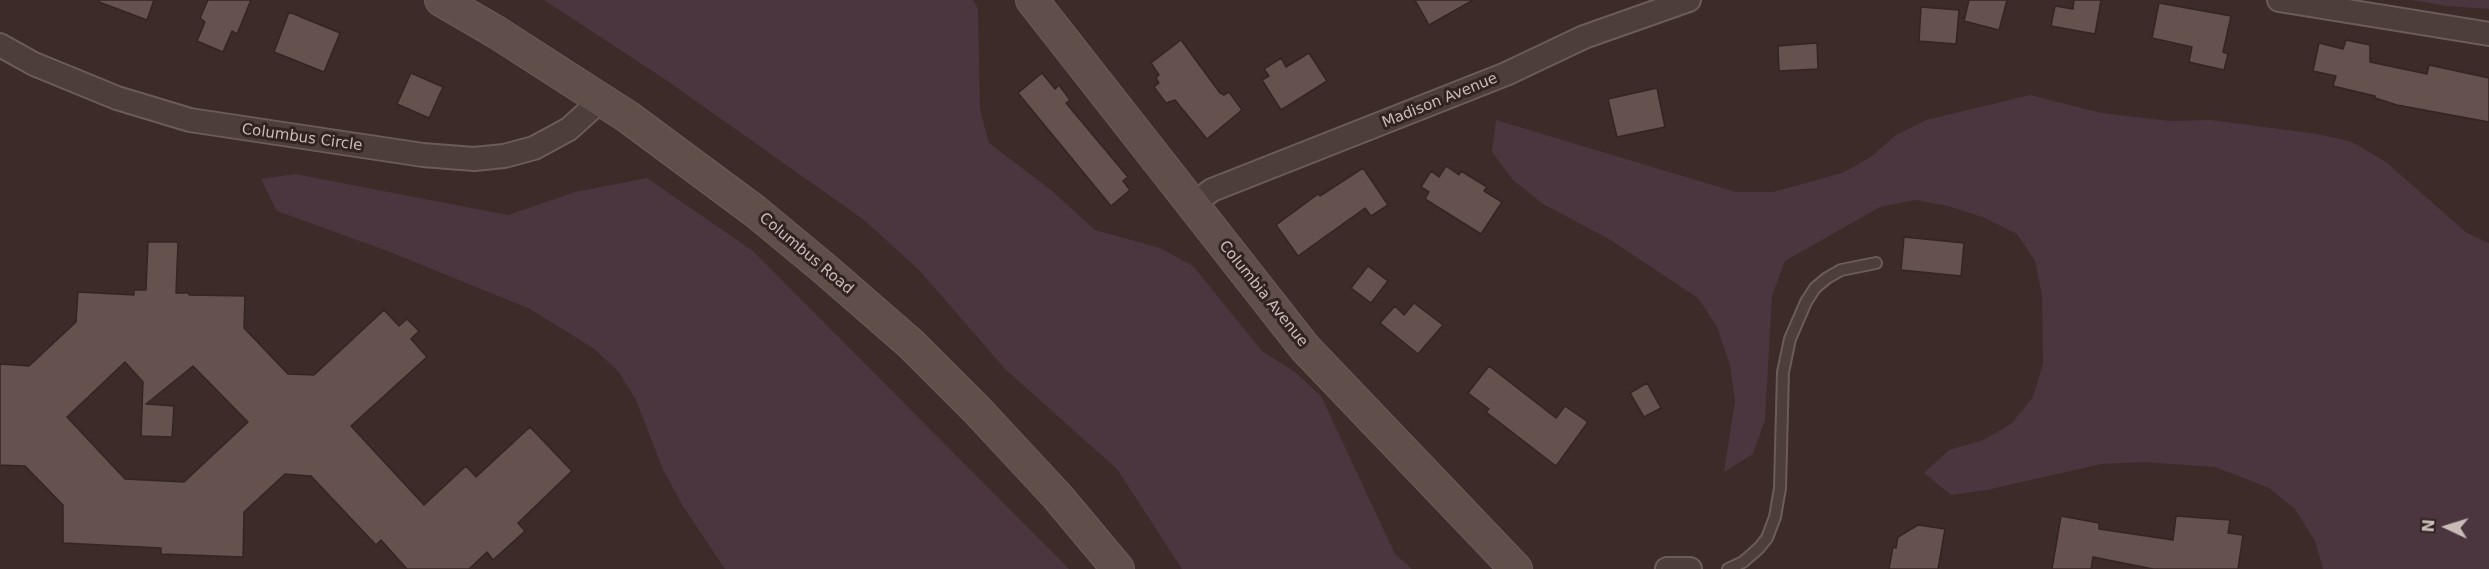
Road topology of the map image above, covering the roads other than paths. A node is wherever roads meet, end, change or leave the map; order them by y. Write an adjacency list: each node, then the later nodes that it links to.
1 (441, 0): 7 (main road, Columbus Road)
2 (1032, 0): 8 (main road, Columbia Avenue)
3 (1689, 0): 8 (street, Madison Avenue)
4 (2279, 0): 5 (street)
5 (2489, 34)
6 (0, 45): 7 (street, Columbus Circle)
7 (602, 99): 10 (main road, Columbus Road)
8 (1192, 205): 11 (main road, Columbia Avenue)
9 (1876, 263): 14 (lane)
10 (1118, 569)
11 (1516, 569)
12 (1667, 569): 13 (street)
13 (1690, 569)
14 (1728, 569)

